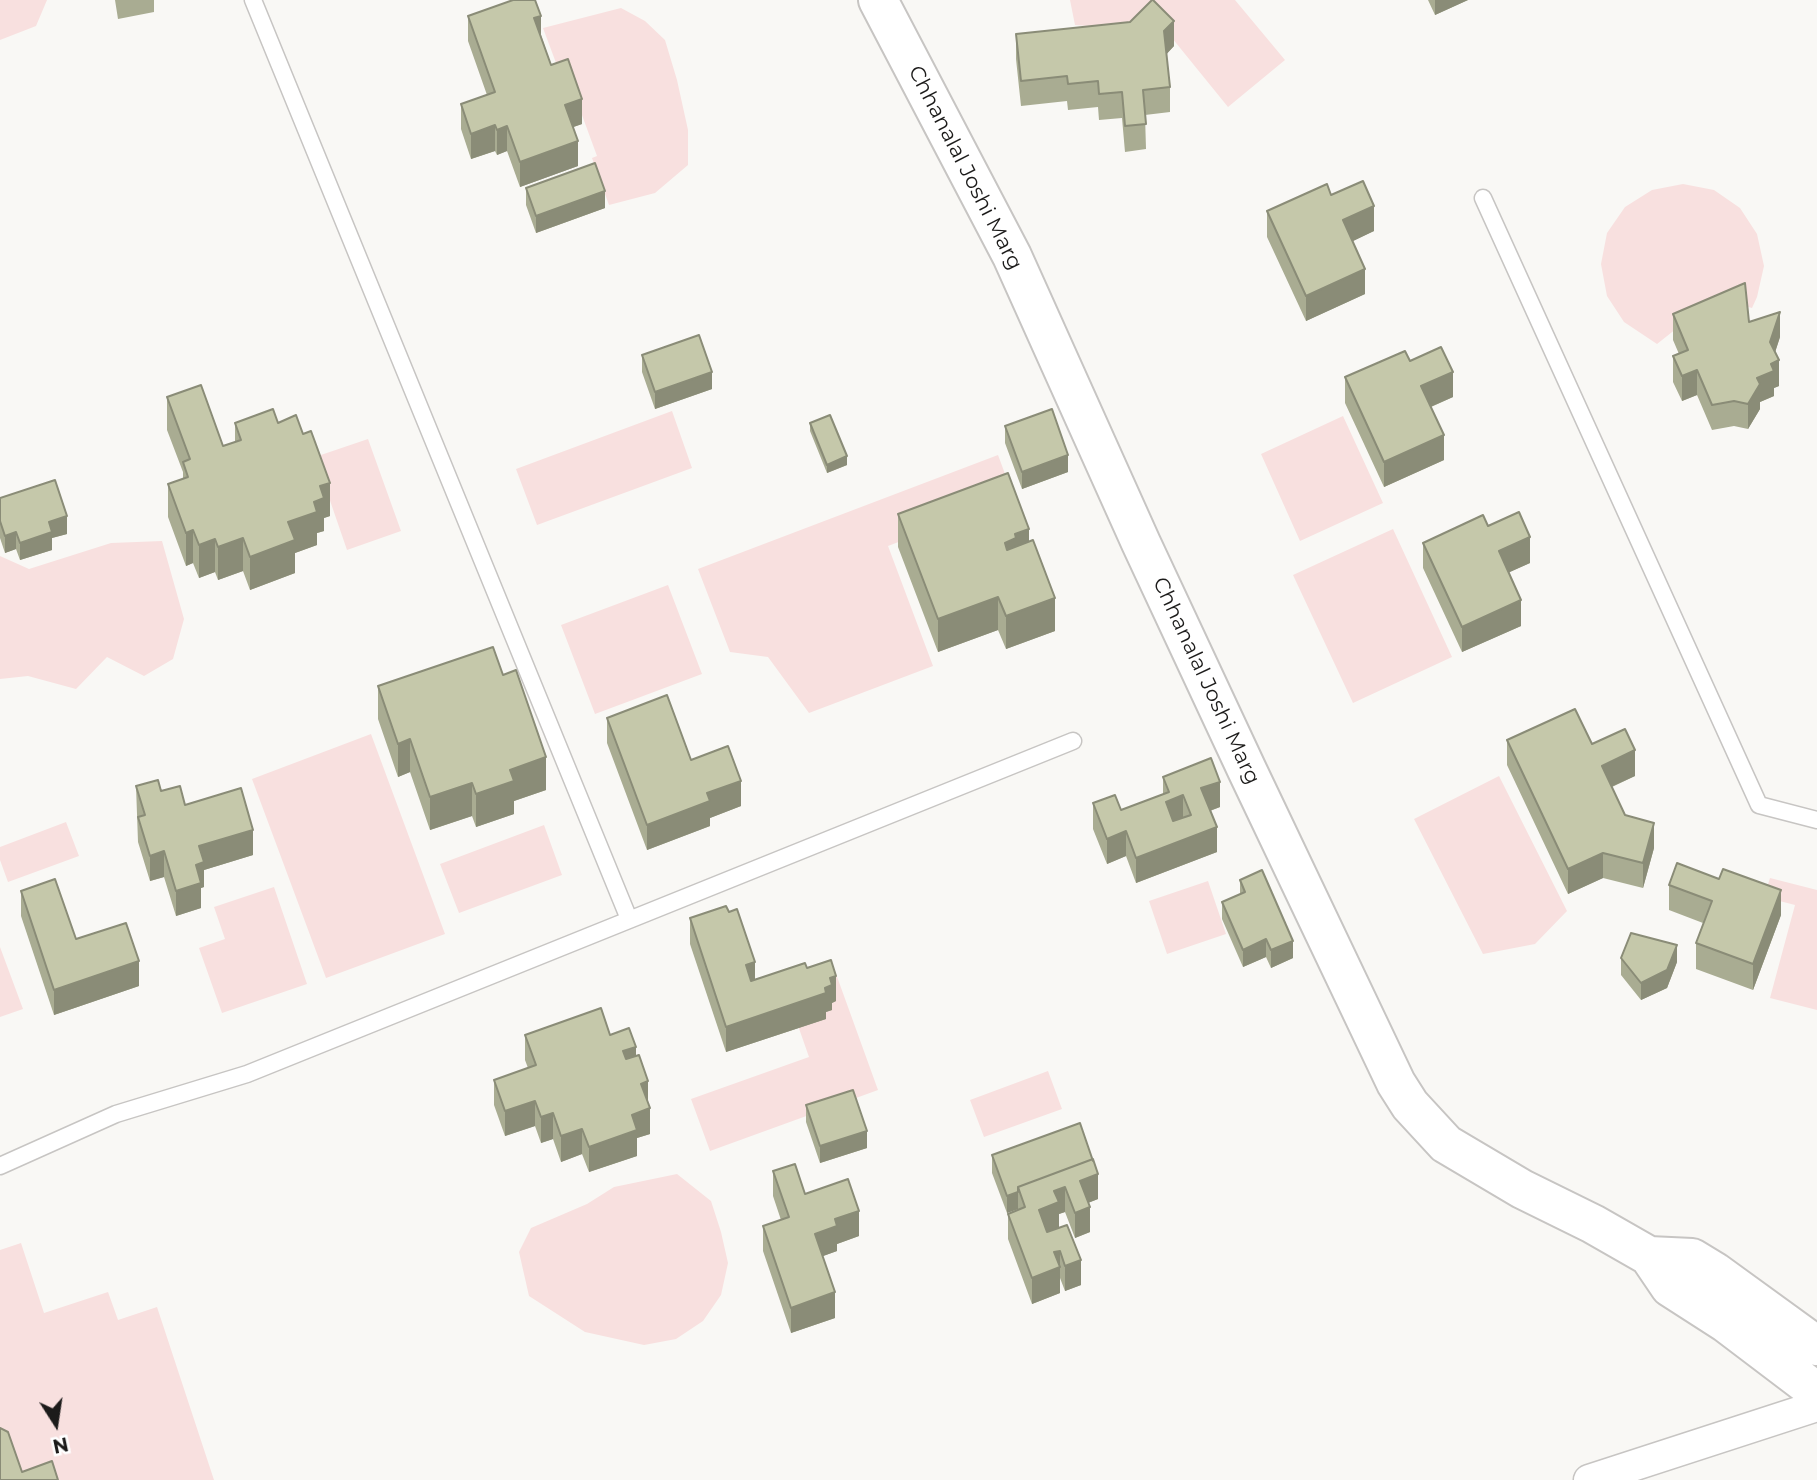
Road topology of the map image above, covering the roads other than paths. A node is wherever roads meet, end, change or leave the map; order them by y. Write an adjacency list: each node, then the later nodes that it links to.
1 (253, 0): 6 (lane)
2 (878, 0): 8 (street, Chhanalal Joshi Marg)
3 (1483, 198): 5 (lane)
4 (1073, 741): 6 (lane)
5 (1817, 820)
6 (629, 919): 7 (lane)
7 (0, 1166)
8 (1649, 1256): 9 (street, Chhanalal Joshi Marg); 10 (street, Chhanalal Joshi Marg)
9 (1817, 1346)
10 (1817, 1392)
11 (1817, 1406): 12 (street)
12 (1589, 1480)

